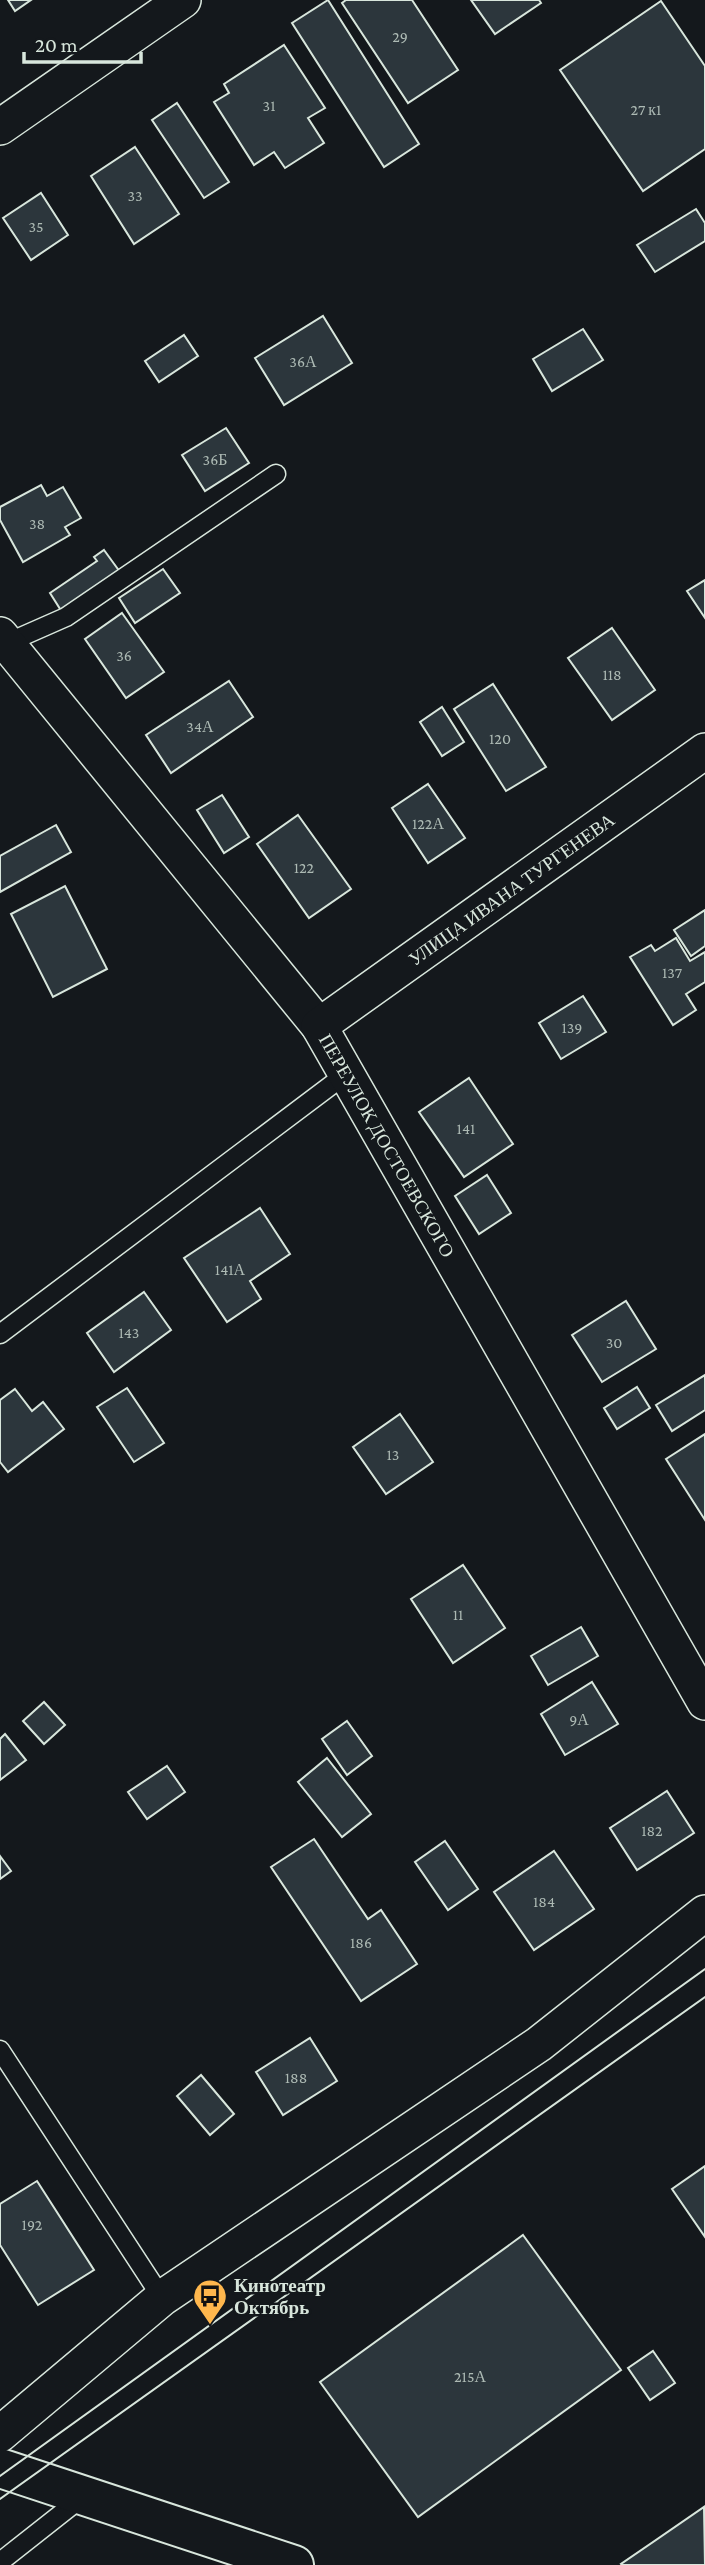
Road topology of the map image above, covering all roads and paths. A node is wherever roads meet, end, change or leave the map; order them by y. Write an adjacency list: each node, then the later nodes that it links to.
1 (183, 0): 2 (street)
2 (0, 127)
3 (276, 474): 4 (lane)
4 (4, 639): 6 (street, ПЕРЕУЛОК ДОСТОЕВСКОГО)
5 (705, 751): 6 (street, УЛИЦА ИВАНА ТУРГЕНЕВА)
6 (319, 1026): 7 (street, ПЕРЕУЛОК ДОСТОЕВСКОГО)
7 (346, 1074): 8 (lane); 9 (street, ПЕРЕУЛОК ДОСТОЕВСКОГО)
8 (0, 1334)
9 (705, 1702)
10 (705, 1913): 12 (street)
11 (0, 2050): 12 (lane)
12 (162, 2298): 13 (street)
13 (0, 2434)
14 (0, 2468): 15 (main road)
15 (85, 2495): 16 (lane); 17 (main road)
16 (0, 2562)
17 (294, 2565)

